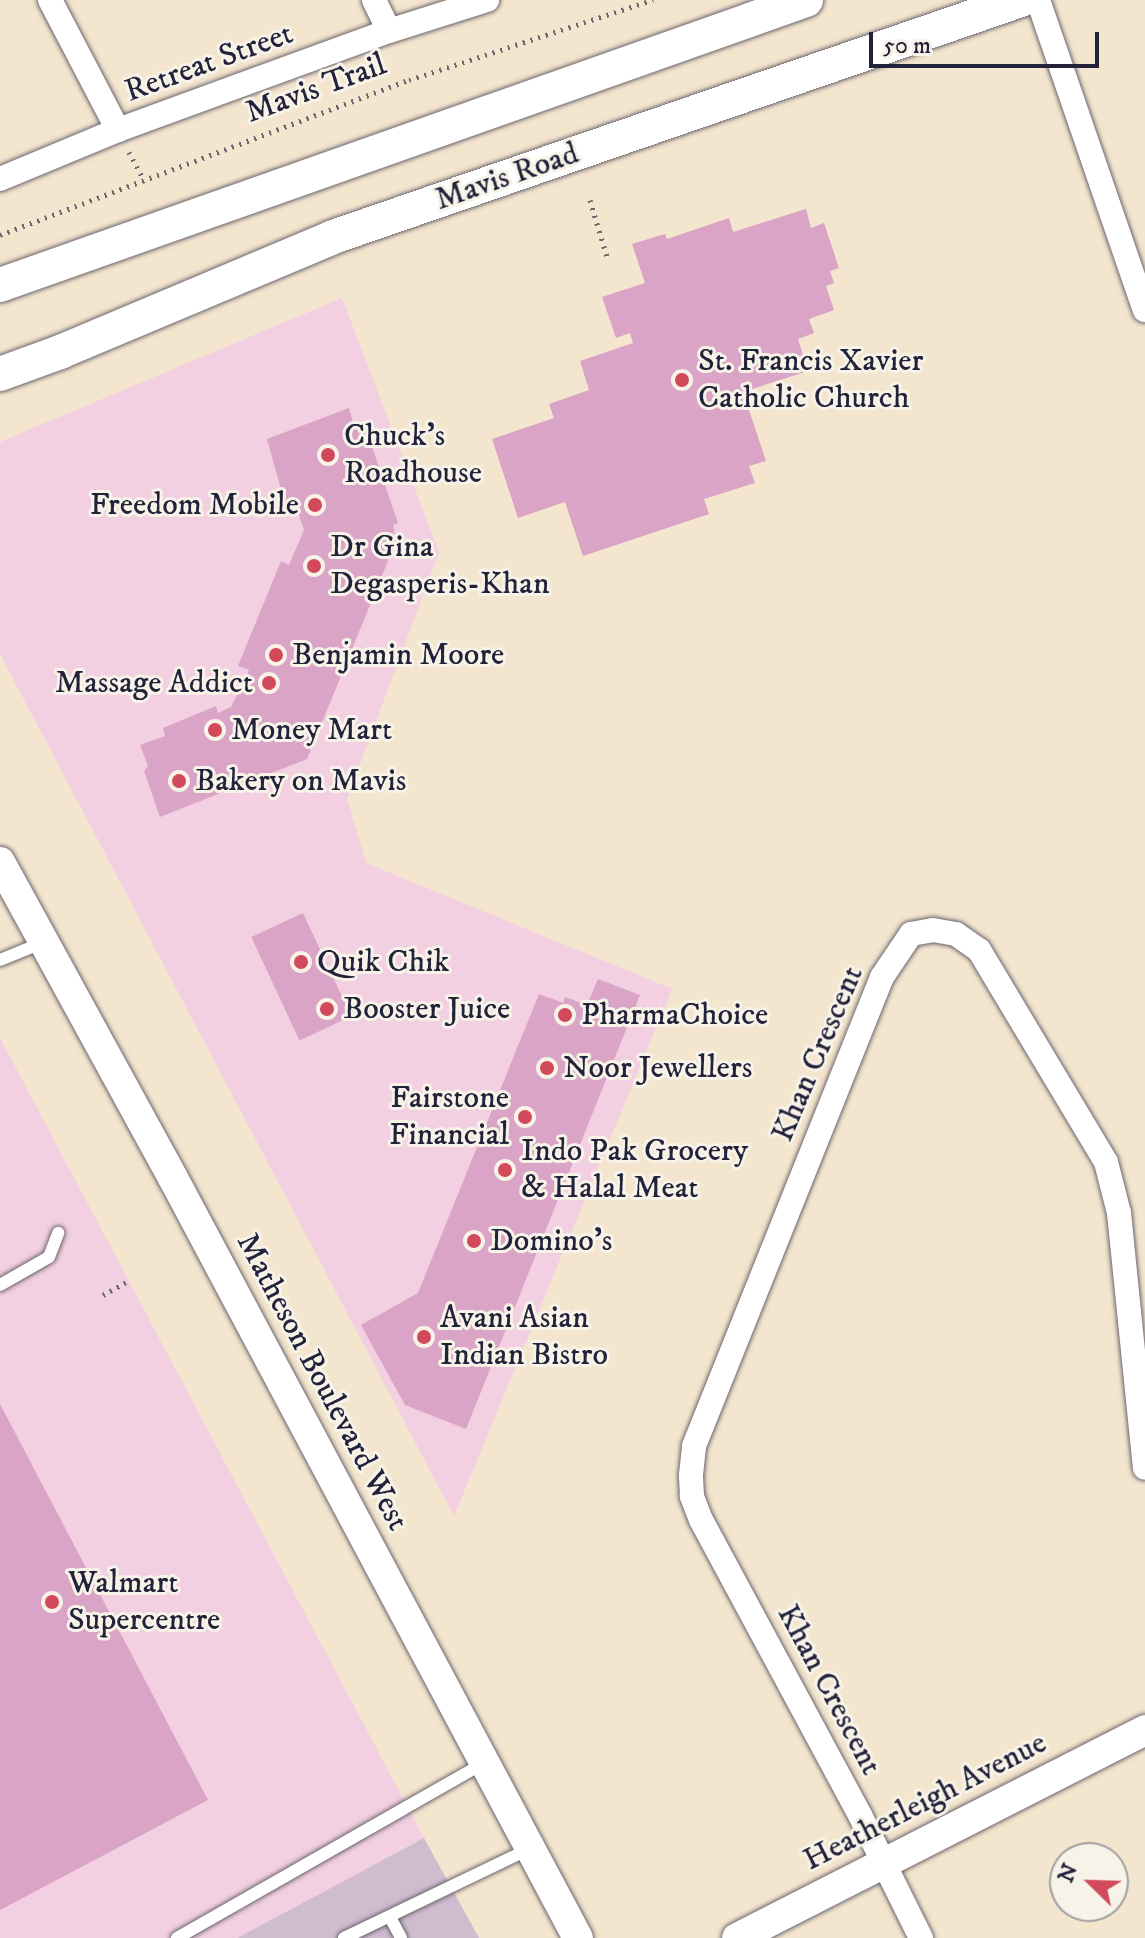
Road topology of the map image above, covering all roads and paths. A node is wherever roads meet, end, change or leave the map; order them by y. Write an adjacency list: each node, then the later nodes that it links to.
1 (50, 0): 9 (street)
2 (374, 0): 8 (street)
3 (487, 0): 8 (street, Retreat Street)
4 (653, 0): 12 (path, Mavis Trail)
5 (806, 0): 14 (main road, Mavis Road)
6 (1021, 0): 16 (main road, Mavis Road)
7 (1038, 0): 15 (street)
8 (389, 31): 9 (street, Retreat Street)
9 (118, 130): 10 (street, Retreat Street)
10 (0, 179)
11 (590, 200): 13 (path)
12 (0, 235)
13 (607, 257)
14 (0, 285)
15 (1145, 310)
16 (0, 374)
17 (0, 862): 18 (street, Matheson Boulevard West)
18 (44, 942): 19 (lane); 26 (street, Matheson Boulevard West)
19 (0, 960)
20 (58, 1233): 22 (lane)
21 (126, 1282): 23 (path)
22 (0, 1285)
23 (103, 1295)
24 (1145, 1468): 28 (street, Khan Crescent)
25 (1145, 1730): 28 (street, Heatherleigh Avenue)
26 (484, 1762): 27 (street, Matheson Boulevard West); 30 (lane)
27 (530, 1849): 29 (lane); 33 (street, Matheson Boulevard West)
28 (883, 1863): 34 (street, Heatherleigh Avenue); 35 (street)
29 (391, 1919): 31 (lane); 32 (lane)
30 (177, 1938)
31 (344, 1938)
32 (401, 1938)
33 (578, 1938)
34 (737, 1938)
35 (921, 1938)

